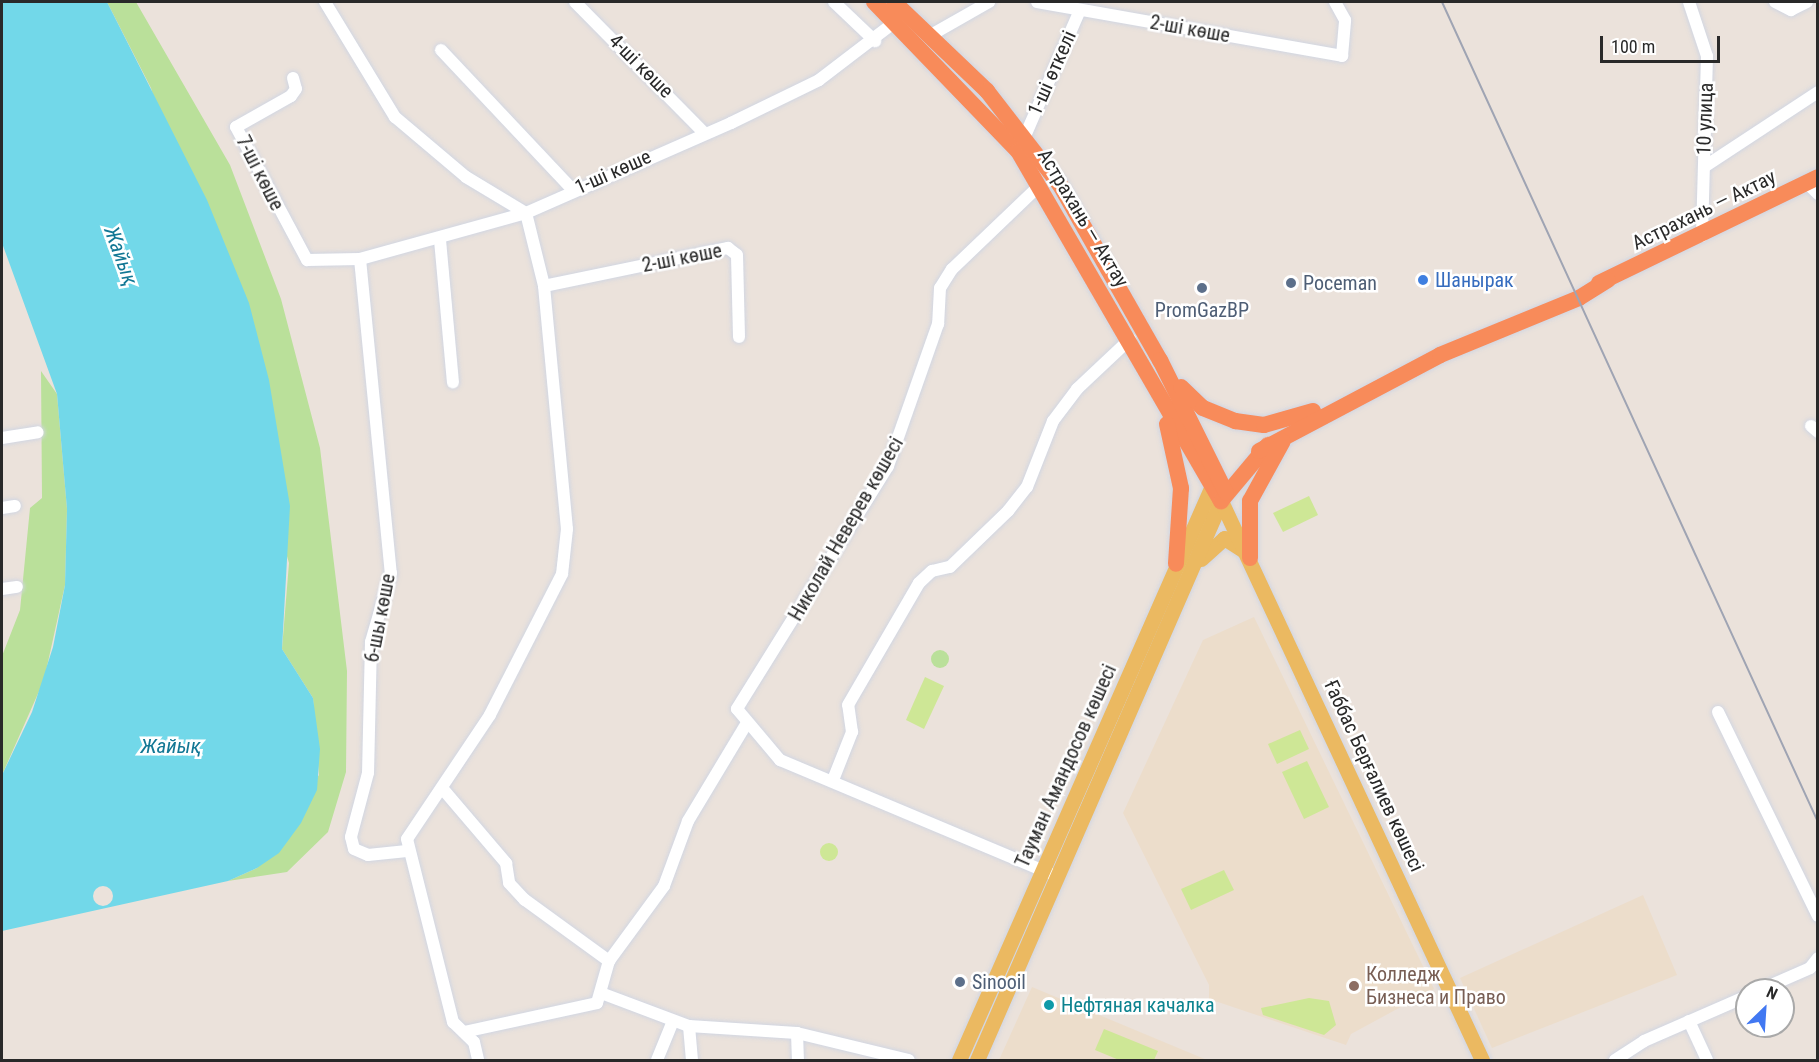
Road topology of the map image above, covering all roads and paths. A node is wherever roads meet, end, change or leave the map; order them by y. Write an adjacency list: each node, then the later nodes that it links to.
1 (325, 2): 24 (street)
2 (575, 2): 18 (street, 4-шi көше)
3 (834, 2): 14 (street)
4 (874, 2): 12 (highway, Астрахань — Актау)
5 (989, 2): 13 (street)
6 (1038, 2): 11 (street, 2-ші көше)
7 (1335, 2): 11 (street, 2-ші көше)
8 (1689, 2): 20 (street, 10 улица)
9 (1775, 2): 10 (street)
10 (1807, 2)
11 (1080, 10): 19 (street, 1-ші өткелі)
12 (899, 12): 13 (highway, Астрахань — Актау); 14 (street, 1-ші көше); 21 (highway, Астрахань — Актау)
13 (931, 35): 19 (highway, Астрахань — Актау)
14 (875, 41): 18 (street, 1-ші көше)
15 (441, 50): 23 (street)
16 (293, 78): 28 (street, 7-шi көше)
17 (1818, 92): 20 (street)
18 (704, 133): 23 (street, 1-ші көше)
19 (1025, 136): 32 (highway, Астрахань — Актау)
20 (1704, 167): 25 (street, 10 улица)
21 (1040, 185): 31 (highway, Астрахань — Актау); 47 (street, Николай Неверев көшесі)
22 (1814, 185): 25 (highway, Астрахань — Актау)
23 (573, 190): 24 (street, 1-ші көше)
24 (526, 213): 26 (street, 1-ші көше); 29 (street)
25 (1702, 236): 35 (highway, Астрахань — Актау)
26 (440, 240): 27 (street, 1-ші көше); 34 (street)
27 (360, 259): 28 (street, 1-ші көше); 50 (street, 6-шы көше)
28 (307, 260)
29 (544, 286): 30 (street, 2-ші көше); 49 (street)
30 (739, 337)
31 (1130, 339): 33 (highway, Астрахань — Актау); 48 (street)
32 (1161, 360): 33 (highway); 35 (highway); 39 (highway, Астрахань — Актау)
33 (1142, 368): 39 (highway, Астрахань — Актау); 43 (highway)
34 (453, 382)
35 (1342, 404): 37 (highway, Астрахань — Актау)
36 (38, 432): 38 (street)
37 (1288, 433): 39 (highway, Астрахань — Актау); 42 (highway)
38 (2, 438)
39 (1221, 494): 42 (main road, Ғаббас Берғалиев көшесі); 43 (main road, Тауман Амандосов көшесі)
40 (15, 506): 41 (street)
41 (2, 508)
42 (1250, 558): 43 (main road); 70 (main road, Ғаббас Берғалиев көшесі)
43 (1183, 567): 51 (main road, Тауман Амандосов көшесі)
44 (17, 587): 45 (street)
45 (2, 590)
46 (1718, 712): 52 (street)
47 (747, 723): 48 (street); 54 (street)
48 (833, 780): 51 (street)
49 (442, 788): 50 (street); 54 (street)
50 (407, 851): 61 (street)
51 (1051, 874): 68 (main road, Тауман Амандосов көшесі); 69 (main road, Тауман Амандосов көшесі)
52 (1818, 916)
53 (1818, 958): 55 (street)
54 (609, 961): 56 (street)
55 (1787, 978)
56 (601, 993): 59 (street); 61 (street)
57 (1735, 1001): 58 (street)
58 (1689, 1021): 71 (street); 72 (street)
59 (673, 1022): 60 (street); 64 (street)
60 (689, 1026): 62 (street); 65 (street)
61 (464, 1032): 63 (street)
62 (797, 1033): 66 (street); 67 (street)
63 (478, 1060)
64 (657, 1060)
65 (692, 1060)
66 (798, 1060)
67 (909, 1060)
68 (959, 1060)
69 (977, 1060)
70 (1482, 1060)
71 (1615, 1060)
72 (1707, 1060)

